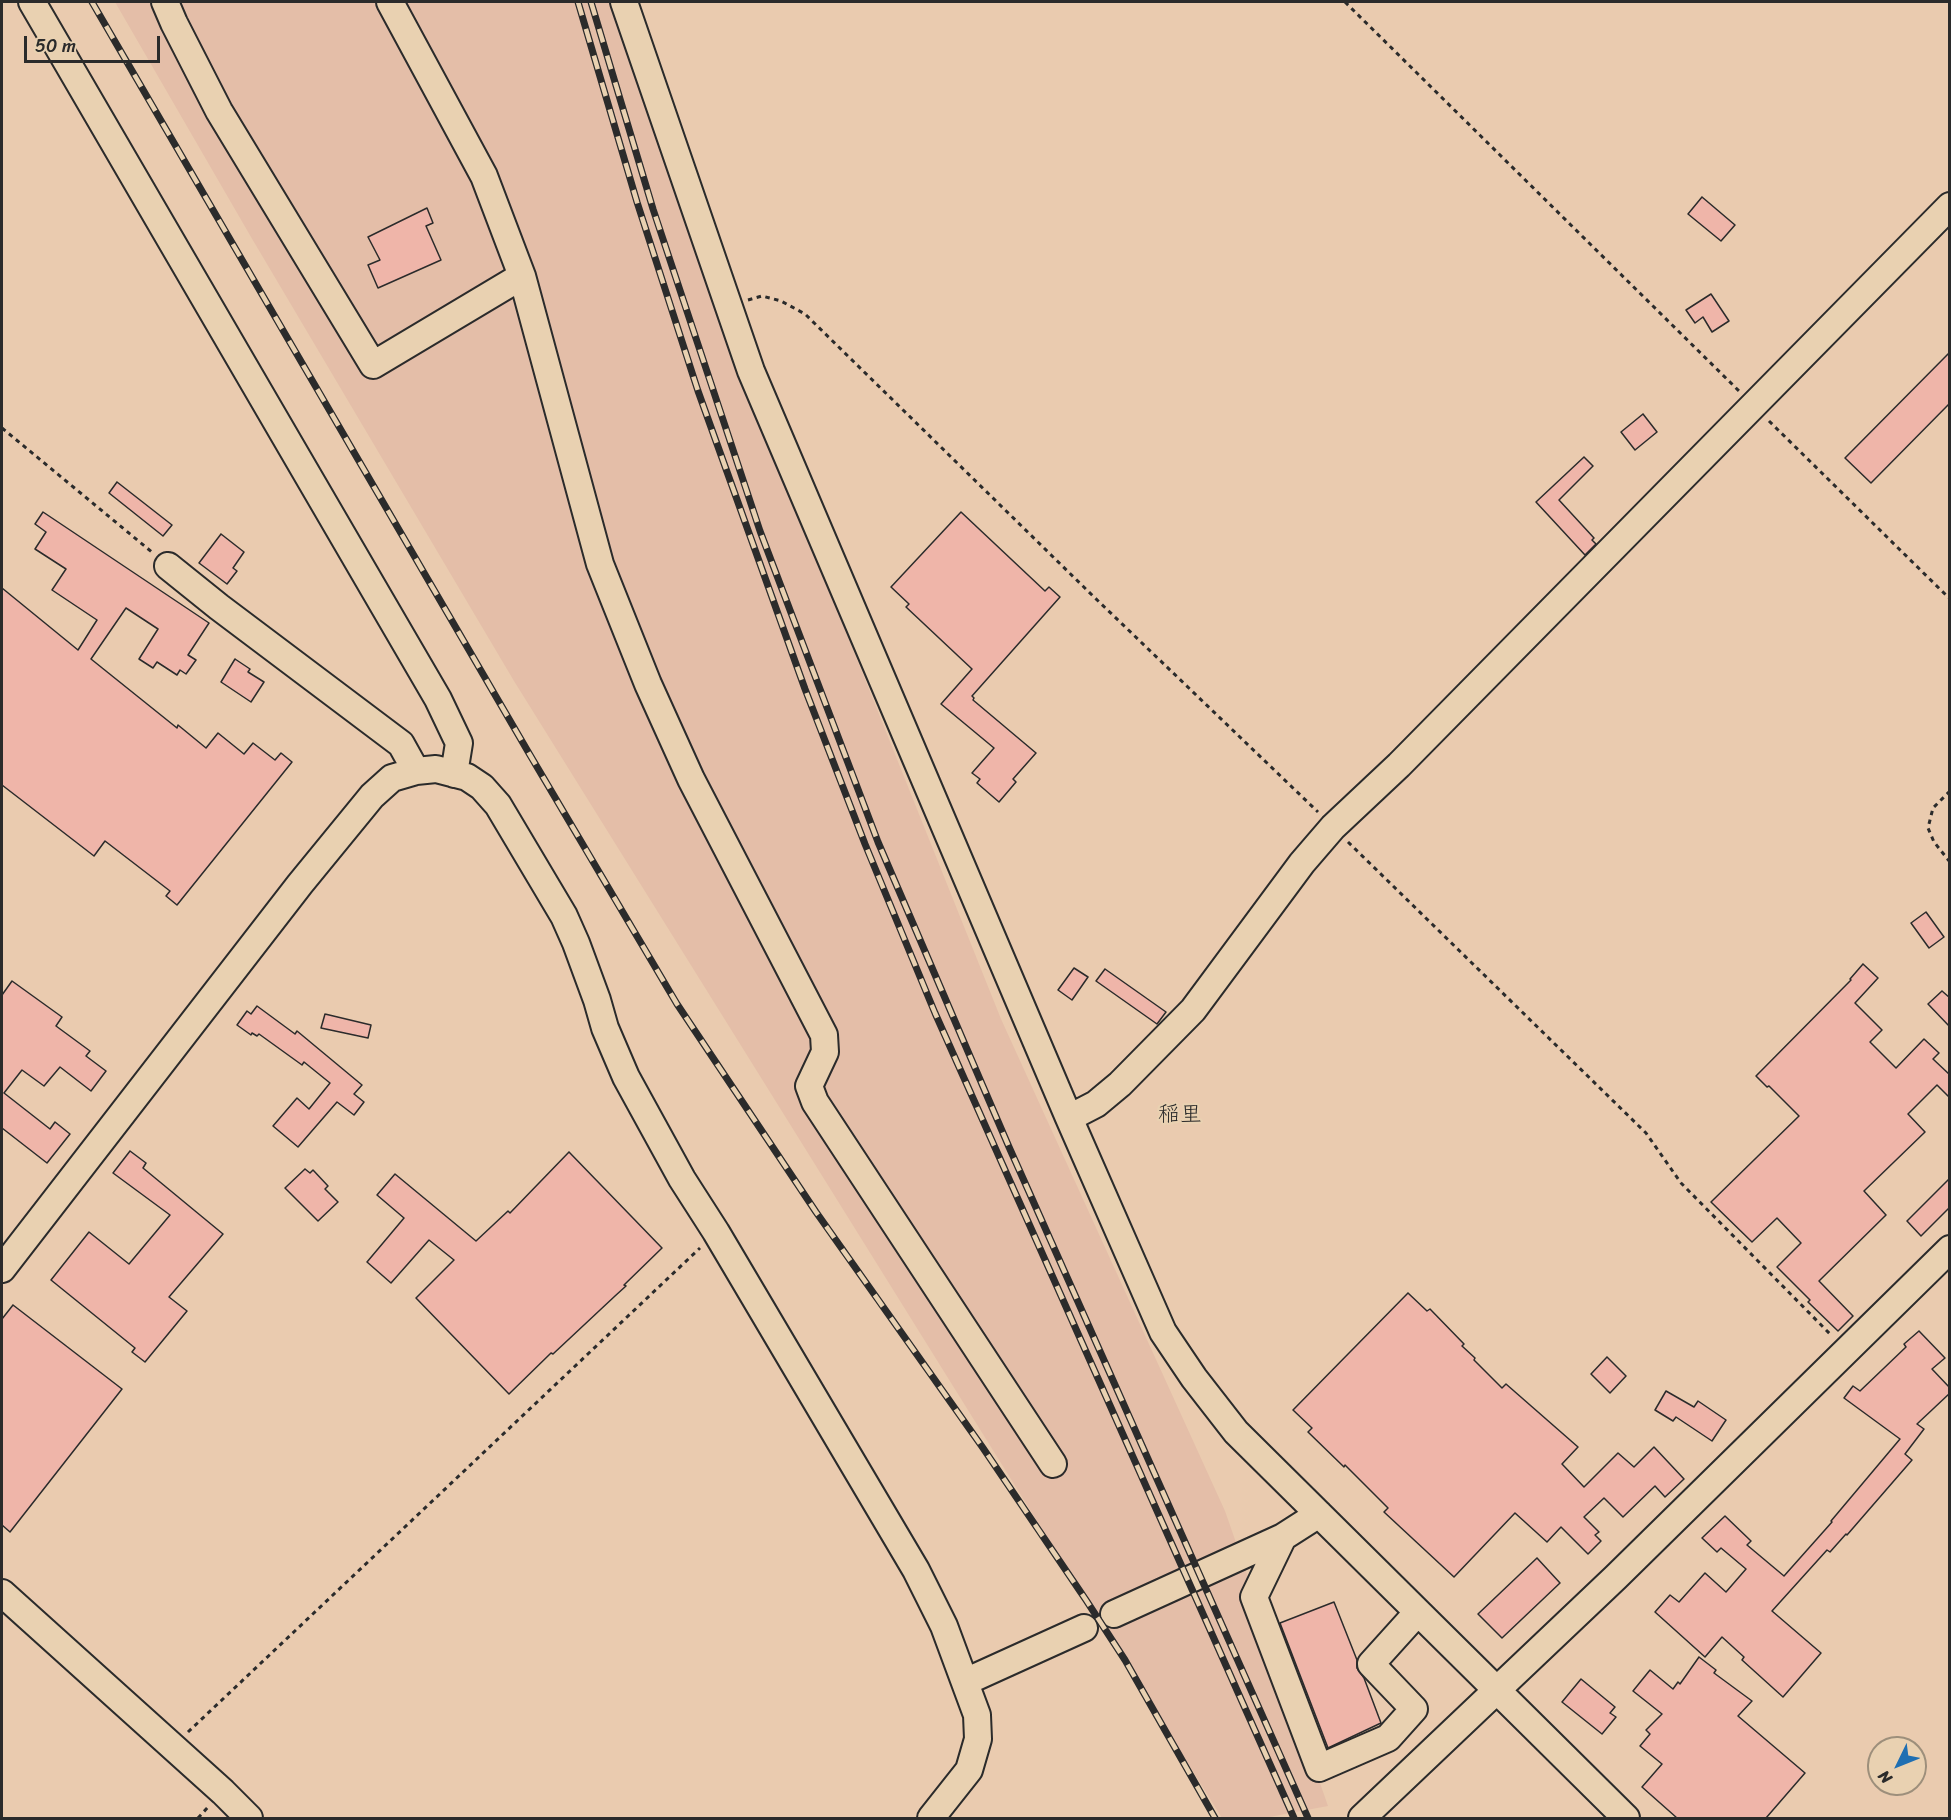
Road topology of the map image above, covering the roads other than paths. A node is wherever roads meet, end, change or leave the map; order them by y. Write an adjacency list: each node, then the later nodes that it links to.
1 (32, 2): 9 (street)
2 (165, 2): 6 (street)
3 (390, 2): 6 (street)
4 (624, 2): 10 (street)
5 (1950, 206): 10 (street)
6 (522, 276): 13 (street)
7 (168, 566): 8 (street)
8 (416, 771): 9 (street); 12 (street)
9 (454, 774): 20 (street)
10 (1070, 1118): 14 (street)
11 (1950, 1249): 21 (street)
12 (2, 1269)
13 (1053, 1464)
14 (1319, 1514): 15 (street); 17 (street)
15 (1283, 1537): 17 (street); 18 (street)
16 (2, 1593): 22 (street)
17 (1417, 1613): 21 (street)
18 (1114, 1614)
19 (1084, 1628): 20 (street)
20 (965, 1682): 23 (street)
21 (1495, 1691): 24 (street); 25 (street)
22 (249, 1818)
23 (931, 1818)
24 (1362, 1818)
25 (1626, 1818)

